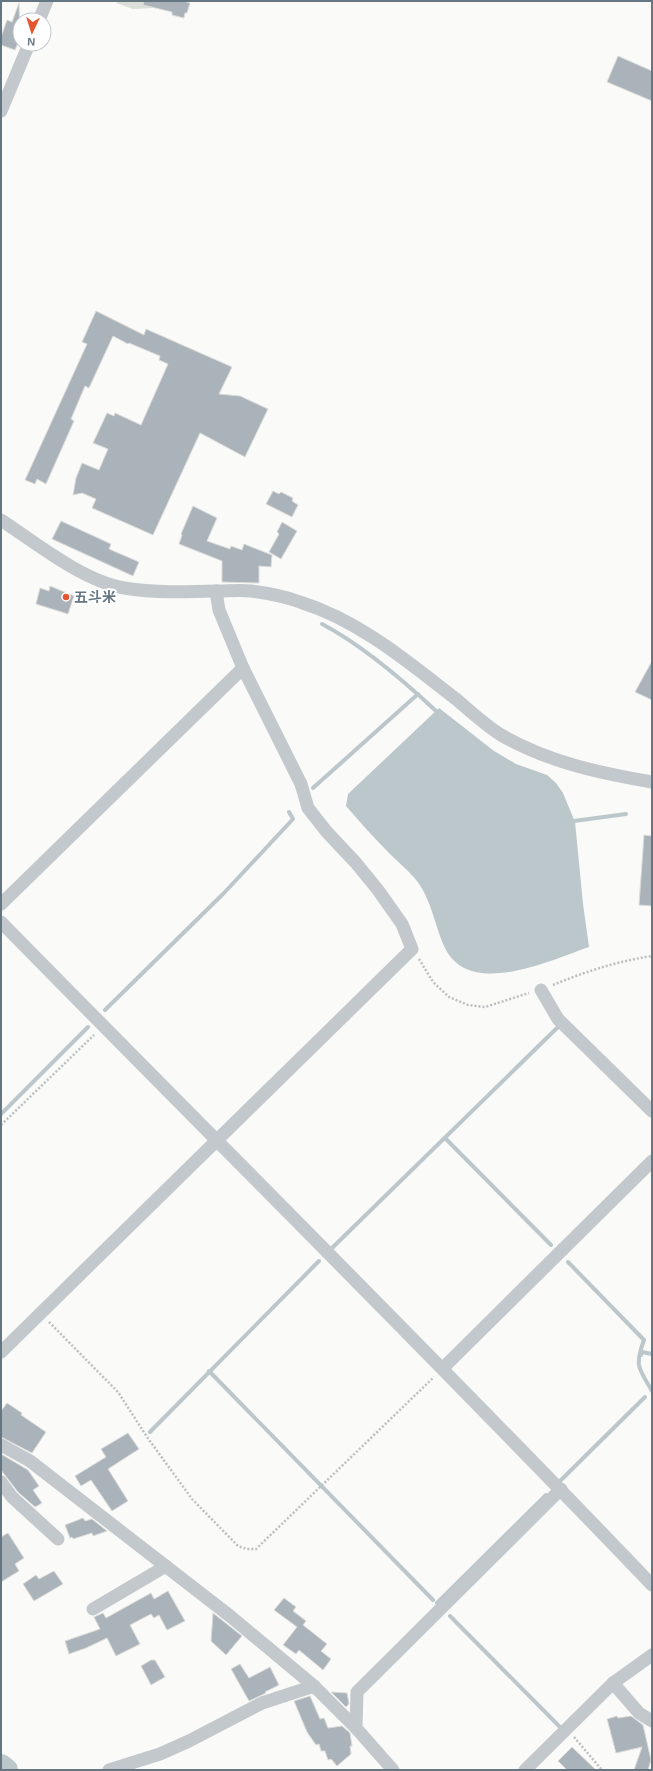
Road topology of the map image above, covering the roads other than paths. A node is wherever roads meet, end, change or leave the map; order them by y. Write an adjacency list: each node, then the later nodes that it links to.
1 (47, 1): 2 (street)
2 (42, 12)
3 (26, 52): 4 (street)
4 (1, 111)
5 (1, 520): 6 (street)
6 (216, 591): 7 (street); 8 (street)
7 (243, 668): 9 (street); 13 (street)
8 (652, 782)
9 (1, 904)
10 (1, 922): 13 (street)
11 (541, 990): 12 (street)
12 (652, 1111)
13 (216, 1141): 15 (street); 16 (street)
14 (652, 1161): 16 (street)
15 (1, 1352)
16 (443, 1368): 19 (street)
17 (1, 1445): 21 (street)
18 (1, 1482): 20 (street)
19 (561, 1489): 22 (street); 28 (street)
20 (58, 1539)
21 (166, 1566): 23 (street); 26 (street)
22 (652, 1585)
23 (93, 1609)
24 (652, 1655): 25 (street)
25 (613, 1683): 27 (street); 31 (street)
26 (314, 1686): 28 (street); 29 (street)
27 (652, 1721)
28 (356, 1728): 30 (street)
29 (109, 1770)
30 (393, 1770)
31 (525, 1770)

